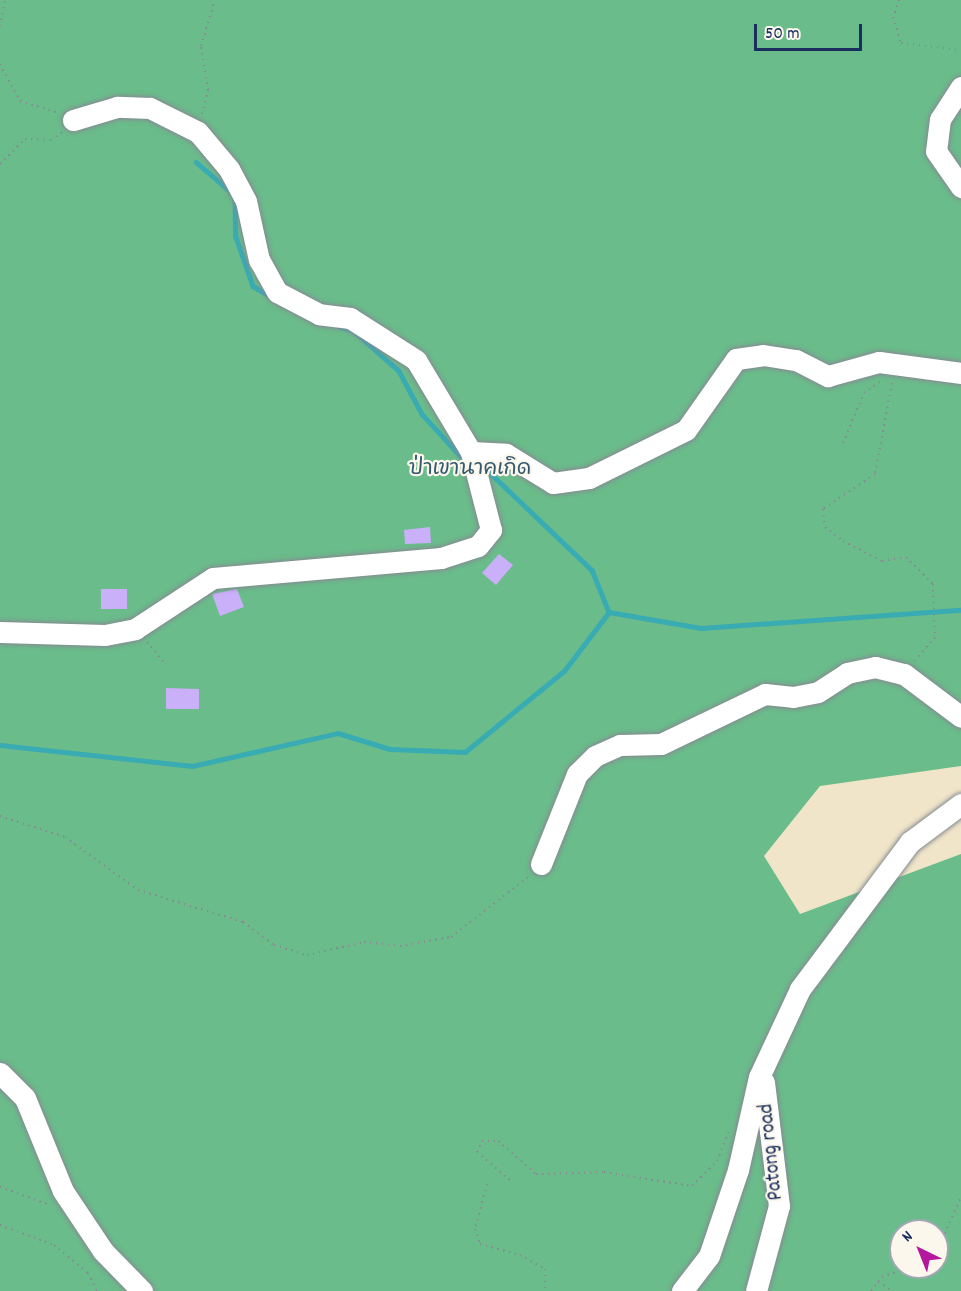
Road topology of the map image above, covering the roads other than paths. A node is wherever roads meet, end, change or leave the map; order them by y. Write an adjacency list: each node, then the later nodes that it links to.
1 (961, 87): 3 (street)
2 (74, 120): 5 (street)
3 (961, 188)
4 (961, 373): 5 (street)
5 (471, 452): 6 (street)
6 (0, 632)
7 (961, 717): 9 (street)
8 (961, 804): 13 (street)
9 (541, 864)
10 (0, 1073): 12 (street)
11 (764, 1082): 14 (street, Patong road)
12 (142, 1291)
13 (682, 1291)
14 (756, 1291)

